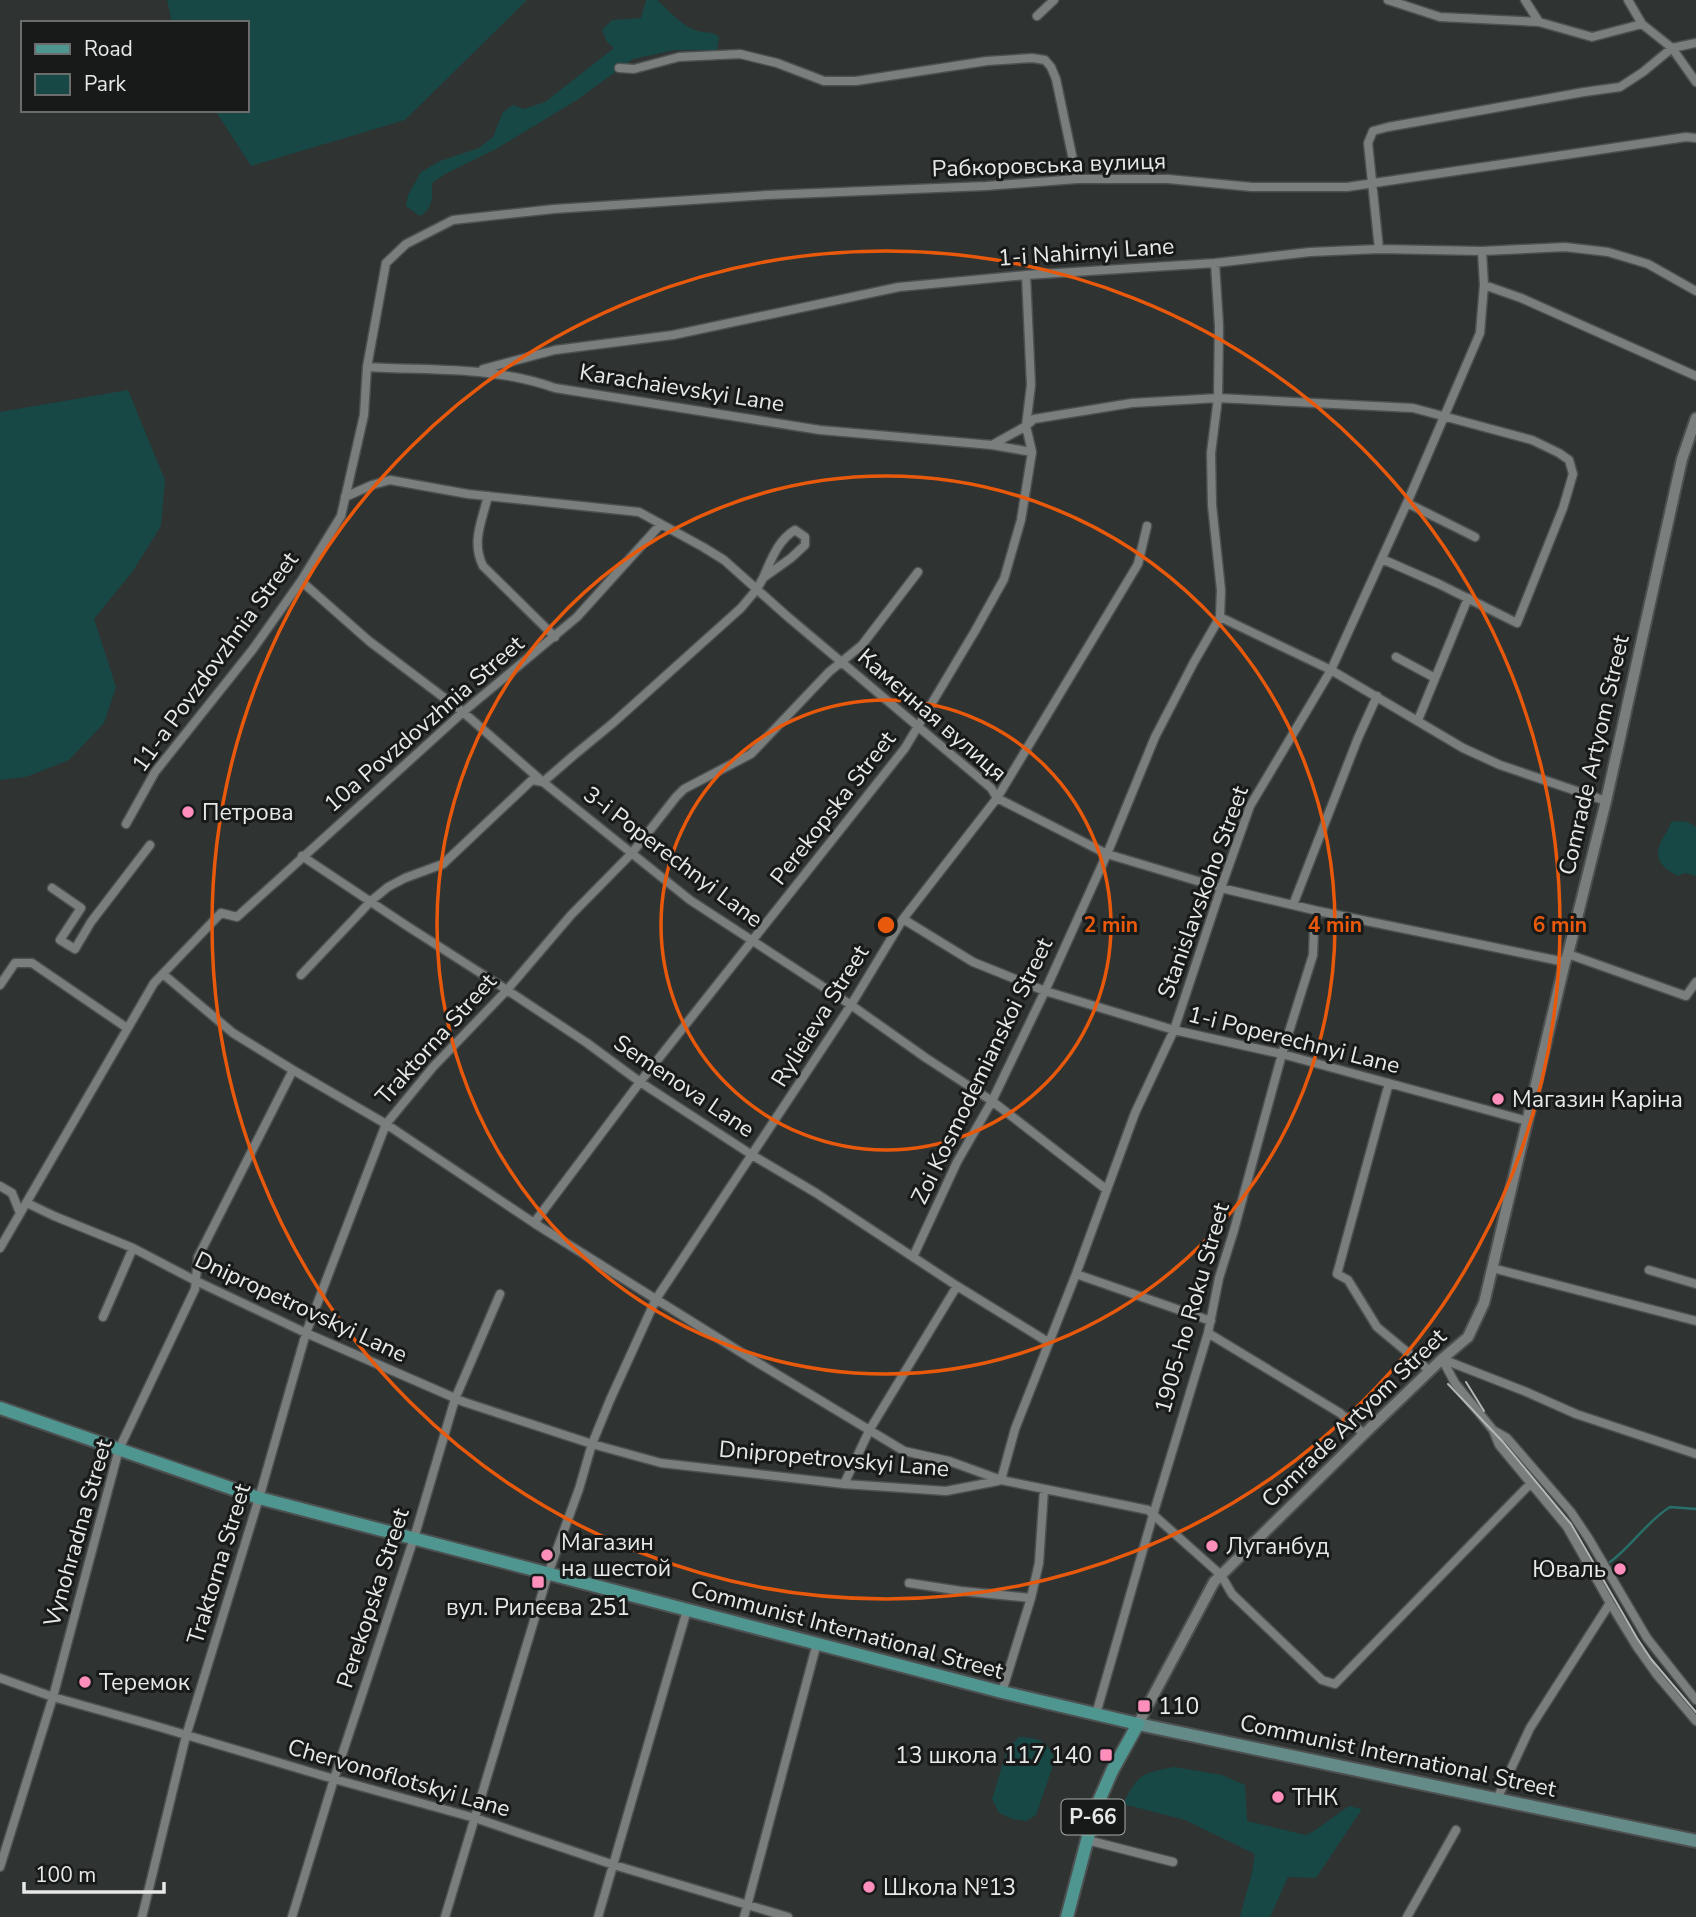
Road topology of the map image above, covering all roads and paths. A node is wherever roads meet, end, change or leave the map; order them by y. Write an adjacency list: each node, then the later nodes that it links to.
1 (1054, 0): 5 (street)
2 (1388, 0): 6 (street)
3 (1525, 0): 6 (street)
4 (1628, 0): 7 (street)
5 (1037, 16)
6 (1539, 22): 7 (street)
7 (1642, 24): 9 (street)
8 (1696, 43): 9 (street)
9 (1671, 48): 11 (street); 14 (street)
10 (619, 68): 13 (street)
11 (1696, 82)
12 (1696, 138): 14 (street, Рабкоровська вулиця)
13 (1077, 179): 14 (street, Рабкоровська вулиця); 15 (street, Рабкоровська вулиця)
14 (1373, 182): 16 (street)
15 (406, 244): 22 (street, 11-a Povzdovzhnia Street)
16 (1379, 250): 17 (street, 1-i Nahirnyi Lane); 18 (street, 1-i Nahirnyi Lane)
17 (1482, 251): 20 (street, Stanislavskoho Street); 21 (street, 1-i Nahirnyi Lane)
18 (1215, 262): 19 (street, 1-i Nahirnyi Lane); 25 (street, Zoi Kosmodemianskoi Street)
19 (1026, 275): 23 (street, 1-i Nahirnyi Lane); 28 (street, Perekopska Street)
20 (1484, 285): 24 (street); 26 (street, Stanislavskoho Street)
21 (1696, 291)
22 (367, 367): 23 (street, Karachaievskyi Lane); 32 (street, 11-a Povzdovzhnia Street)
23 (478, 371): 29 (street, Karachaievskyi Lane)
24 (1696, 376)
25 (1219, 398): 26 (street); 28 (street); 43 (street, Zoi Kosmodemianskoi Street)
26 (1444, 415): 33 (street, Stanislavskoho Street); 42 (street)
27 (1696, 418): 55 (street, Comrade Artyom Street)
28 (1026, 426): 29 (street); 30 (street, Perekopska Street)
29 (992, 445): 30 (street, Karachaievskyi Lane)
30 (1031, 452): 52 (street, Perekopska Street)
31 (488, 496): 32 (street, Камєнная вулиця); 34 (street, Камєнная вулиця); 44 (street)
32 (345, 497): 40 (street, 11-a Povzdovzhnia Street)
33 (1407, 503): 36 (street); 37 (street, Stanislavskoho Street)
34 (660, 525): 41 (street, Камєнная вулиця); 44 (street, 10a Povzdovzhnia Street)
35 (1147, 526): 54 (street, Rylieieva Street)
36 (1475, 537)
37 (1382, 559): 42 (street); 47 (street, Stanislavskoho Street)
38 (918, 572): 46 (street, Traktorna Street)
39 (762, 578): 39 (street); 41 (street)
40 (301, 581): 50 (street, 3-i Poperechnyi Lane); 56 (street, 11-a Povzdovzhnia Street)
41 (757, 589): 46 (street, Камєнная вулиця); 53 (street)
42 (1468, 598): 48 (street)
43 (1220, 617): 47 (street); 59 (street, Zoi Kosmodemianskoi Street)
44 (555, 637): 50 (street, 10a Povzdovzhnia Street)
45 (1396, 657): 48 (street)
46 (842, 662): 52 (street, Камєнная вулиця); 58 (street, Traktorna Street)
47 (1331, 670): 49 (street); 62 (street, Stanislavskoho Street)
48 (1436, 678): 51 (street)
49 (1377, 696): 51 (street); 64 (street)
50 (463, 712): 53 (street, 3-i Poperechnyi Lane); 60 (street, 10a Povzdovzhnia Street)
51 (1418, 720): 55 (street)
52 (918, 727): 54 (street, Камєнная вулиця); 67 (street, Perekopska Street)
53 (544, 782): 58 (street, 3-i Poperechnyi Lane); 63 (street)
54 (997, 798): 59 (street, Камєнная вулиця); 66 (street, Rylieieva Street)
55 (1606, 800): 68 (street, Comrade Artyom Street)
56 (126, 824)
57 (150, 845): 61 (street)
58 (632, 853): 67 (street, 3-i Poperechnyi Lane); 73 (street, Traktorna Street)
59 (1107, 854): 62 (street, Камєнная вулиця); 74 (street, Zoi Kosmodemianskoi Street)
60 (302, 856): 63 (street, Semenova Lane); 69 (street, 10a Povzdovzhnia Street)
61 (52, 888)
62 (1221, 888): 64 (street, Камєнная вулиця); 77 (street, Stanislavskoho Street)
63 (371, 901): 70 (street); 73 (street, Semenova Lane)
64 (1293, 905): 65 (street, Камєнная вулиця)
65 (1318, 911): 68 (street, Камєнная вулиця); 78 (street, 1905-ho Roku Street)
66 (903, 919): 74 (street, 1-i Poperechnyi Lane); 75 (street, Rylieieva Street)
67 (753, 942): 75 (street, 3-i Poperechnyi Lane); 80 (street, Perekopska Street)
68 (1569, 957): 71 (street, Камєнная вулиця); 83 (street, Comrade Artyom Street)
69 (163, 974): 76 (street, 10a Povzdovzhnia Street); 79 (street, Dnipropetrovskyi Lane)
70 (301, 975)
71 (1696, 982)
72 (0, 985): 76 (street)
73 (507, 990): 80 (street, Semenova Lane); 84 (street, Traktorna Street)
74 (1045, 991): 77 (street, 1-i Poperechnyi Lane); 82 (street, Zoi Kosmodemianskoi Street)
75 (851, 1005): 82 (street, 3-i Poperechnyi Lane); 85 (street, Rylieieva Street)
76 (127, 1028): 88 (street, 10a Povzdovzhnia Street)
77 (1174, 1030): 78 (street, 1-i Poperechnyi Lane); 87 (street, Stanislavskoho Street)
78 (1282, 1054): 81 (street, 1-i Poperechnyi Lane); 103 (street, 1905-ho Roku Street)
79 (292, 1070): 84 (street, Dnipropetrovskyi Lane); 97 (street, Vynohradna Street)
80 (640, 1082): 85 (street, Semenova Lane); 90 (street, Perekopska Street)
81 (1389, 1083): 83 (street, 1-i Poperechnyi Lane); 109 (street)
82 (992, 1101): 87 (street, 3-i Poperechnyi Lane); 93 (street, Zoi Kosmodemianskoi Street)
83 (1527, 1121): 94 (street, Comrade Artyom Street)
84 (386, 1124): 90 (street, Dnipropetrovskyi Lane); 105 (street, Traktorna Street)
85 (752, 1155): 93 (street, Semenova Lane); 101 (street, Rylieieva Street)
86 (0, 1186): 89 (street)
87 (1107, 1190): 96 (street, Stanislavskoho Street)
88 (27, 1203): 89 (street, 10a Povzdovzhnia Street); 92 (street, Dnipropetrovskyi Lane)
89 (20, 1213): 91 (street, 10a Povzdovzhnia Street)
90 (534, 1223): 101 (street, Dnipropetrovskyi Lane)
91 (0, 1248)
92 (133, 1248): 97 (street, Dnipropetrovskyi Lane); 102 (street)
93 (913, 1257): 99 (street, Semenova Lane)
94 (1492, 1268): 104 (street); 108 (street, Comrade Artyom Street)
95 (1649, 1270): 98 (street)
96 (1076, 1274): 103 (street); 107 (street, Stanislavskoho Street)
97 (194, 1280): 105 (street, Dnipropetrovskyi Lane); 116 (street, Vynohradna Street)
98 (1696, 1284)
99 (957, 1286): 107 (street, Semenova Lane); 112 (street)
100 (500, 1294): 110 (street, Perekopska Street)
101 (656, 1299): 112 (street, Dnipropetrovskyi Lane); 115 (street, Rylieieva Street)
102 (103, 1317)
103 (1211, 1321): 106 (street, 1905-ho Roku Street)
104 (1696, 1321)
105 (306, 1332): 110 (street, Dnipropetrovskyi Lane); 122 (street, Traktorna Street)
106 (1208, 1333): 114 (street); 123 (street, 1905-ho Roku Street)
107 (1048, 1342): 118 (street, Stanislavskoho Street)
108 (1442, 1359): 109 (street, Comrade Artyom Street); 113 (street); 117 (street)
109 (1430, 1371): 114 (street, Comrade Artyom Street)
110 (456, 1399): 115 (street, Dnipropetrovskyi Lane); 124 (street, Perekopska Street)
111 (0, 1408): 116 (main road, Communist International Street)
112 (870, 1429): 118 (street, Dnipropetrovskyi Lane); 120 (street)
113 (1493, 1430): 119 (street); 135 (street)
114 (1364, 1434): 126 (street, Comrade Artyom Street)
115 (592, 1444): 120 (street, Dnipropetrovskyi Lane); 125 (street, Rylieieva Street)
116 (119, 1449): 122 (main road, Communist International Street); 134 (street, Vynohradna Street)
117 (1696, 1454)
118 (1001, 1480): 120 (street, Dnipropetrovskyi Lane); 121 (street)
119 (1531, 1483): 126 (street); 129 (street)
120 (844, 1484)
121 (1044, 1489): 123 (street); 128 (street)
122 (260, 1498): 124 (main road, Communist International Street); 139 (street, Traktorna Street)
123 (1153, 1515): 126 (street); 136 (street, 1905-ho Roku Street)
124 (414, 1538): 125 (main road, Communist International Street); 140 (street, Perekopska Street)
125 (548, 1574): 130 (main road, Communist International Street); 142 (street)
126 (1221, 1575): 138 (street, Comrade Artyom Street)
127 (909, 1584): 128 (street)
128 (1031, 1598): 133 (street)
129 (1610, 1603): 137 (street); 141 (street)
130 (687, 1610): 131 (main road, Communist International Street); 147 (street)
131 (817, 1643): 133 (main road, Communist International Street); 149 (street)
132 (0, 1678): 134 (street, Chervonoflotskyi Lane)
133 (1002, 1692): 136 (main road, Communist International Street)
134 (53, 1697): 139 (street, Chervonoflotskyi Lane); 148 (street, Vynohradna Street)
135 (1696, 1700)
136 (1096, 1714): 138 (main road, Communist International Street)
137 (1696, 1721)
138 (1138, 1724): 141 (main road, Communist International Street); 144 (main road, Comrade Artyom Street / Р-66)
139 (186, 1736): 140 (street, Chervonoflotskyi Lane); 150 (street, Traktorna Street)
140 (334, 1779): 142 (street, Chervonoflotskyi Lane); 151 (street, Perekopska Street)
141 (1497, 1799): 145 (main road, Communist International Street)
142 (475, 1818): 147 (street, Chervonoflotskyi Lane); 152 (street)
143 (1456, 1830): 157 (street)
144 (1087, 1840): 146 (street); 156 (main road, Comrade Artyom Street / Р-66)
145 (1696, 1841)
146 (1173, 1862)
147 (614, 1864): 149 (street, Chervonoflotskyi Lane); 153 (street)
148 (0, 1867)
149 (748, 1906): 154 (street); 155 (street, Chervonoflotskyi Lane)
150 (142, 1917)
151 (292, 1917)
152 (446, 1917)
153 (598, 1917)
154 (744, 1917)
155 (788, 1917)
156 (1067, 1917)
157 (1407, 1917)

